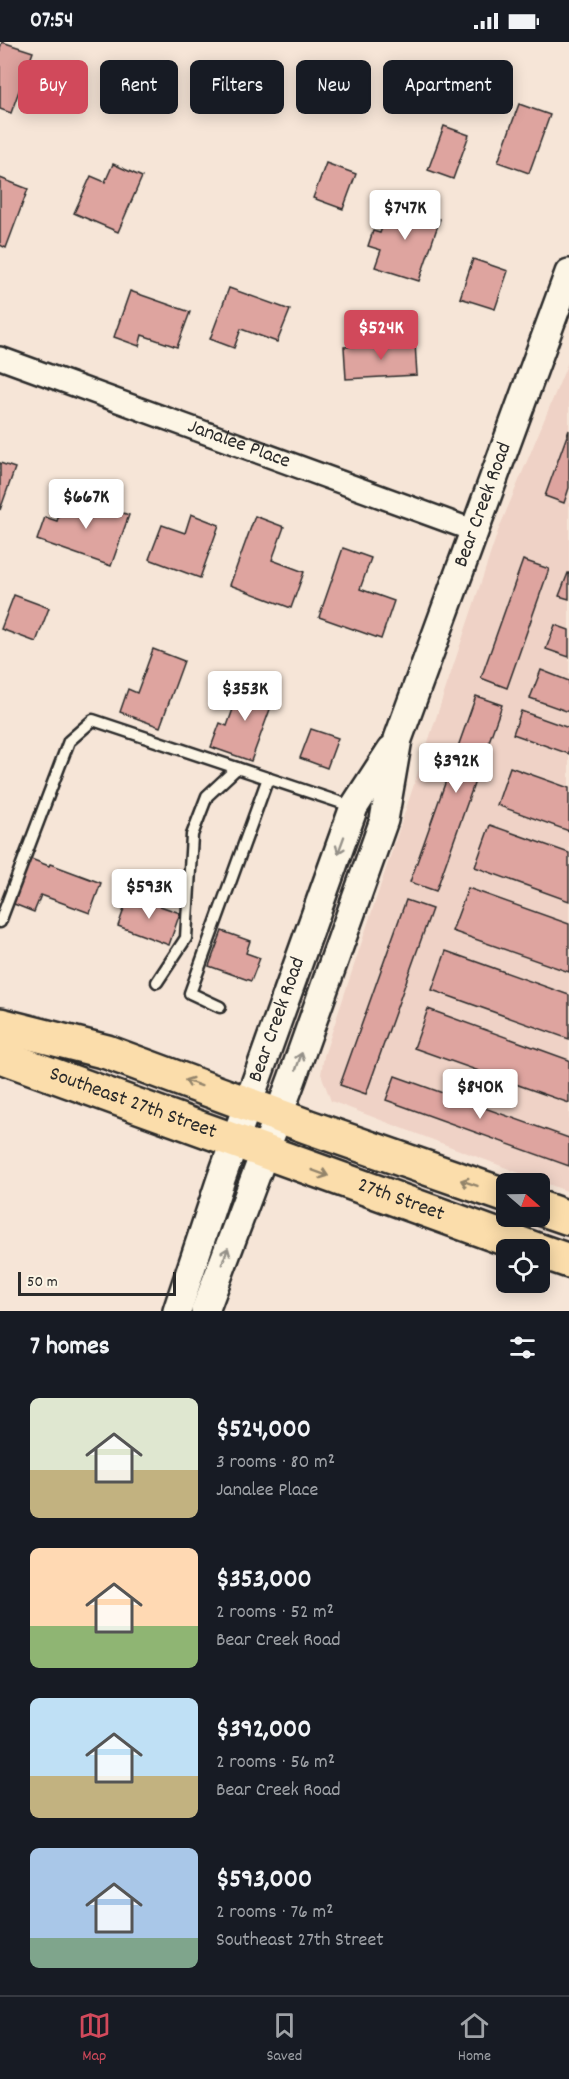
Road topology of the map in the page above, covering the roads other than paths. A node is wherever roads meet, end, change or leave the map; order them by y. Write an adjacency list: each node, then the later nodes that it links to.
1 (569, 273): 3 (street, Bear Creek Road)
2 (0, 358): 3 (street, Janalee Place)
3 (475, 531): 4 (street, Bear Creek Road)
4 (398, 738): 7 (street, Bear Creek Road); 14 (street, Bear Creek Road, one-way to 4)
5 (237, 768): 6 (lane); 8 (lane); 9 (lane)
6 (268, 778): 7 (lane); 10 (lane)
7 (354, 807): 13 (street, Bear Creek Road, one-way to 13)
8 (0, 922)
9 (157, 982)
10 (220, 1008)
11 (0, 1025): 13 (main road, Southeast 27th Street, one-way to 11)
12 (0, 1056): 15 (main road, Southeast 27th Street)
13 (248, 1104): 14 (main road, 27th Street); 15 (street, Bear Creek Road)
14 (279, 1116): 16 (street, Bear Creek Road); 17 (main road, 27th Street, one-way to 14)
15 (234, 1142): 16 (main road, Southeast 27th Street); 23 (street, Bear Creek Road)
16 (265, 1153): 20 (main road, 27th Street, one-way to 20); 24 (street, Bear Creek Road, one-way to 16)
17 (496, 1192)
18 (550, 1211): 19 (main road)
19 (569, 1218)
20 (507, 1239)
21 (550, 1254): 22 (main road, 27th Street)
22 (569, 1261)
23 (177, 1311)
24 (205, 1311)

